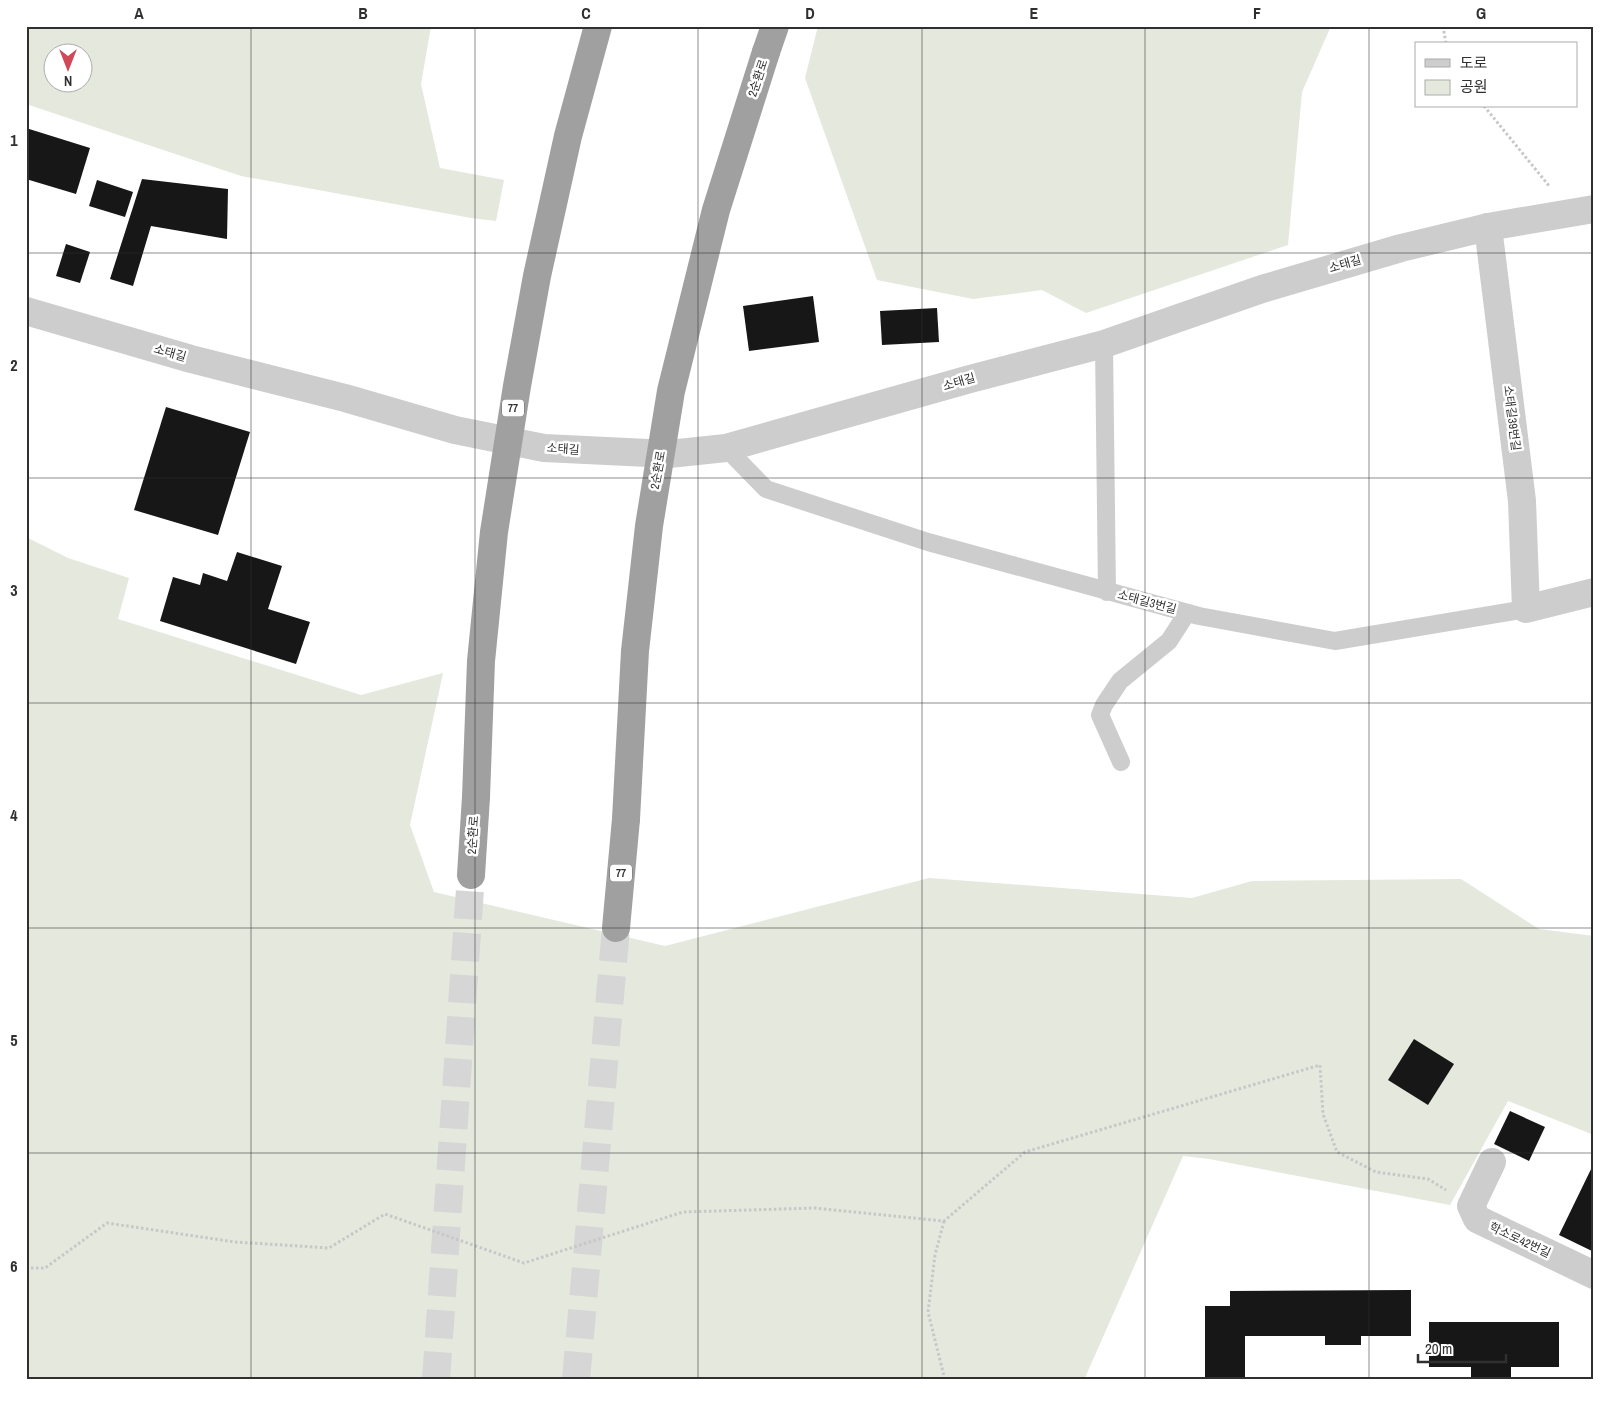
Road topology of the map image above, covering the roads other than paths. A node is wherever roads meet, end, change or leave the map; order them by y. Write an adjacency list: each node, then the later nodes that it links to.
1 (598, 26): 13 (highway, 2순환로 / 77, bridge)
2 (775, 26): 14 (highway, 2순환로 / 77, bridge)
3 (1582, 211): 4 (street, 소태길)
4 (1488, 228): 6 (street, 소태길); 10 (street, 소태길39번길)
5 (26, 311): 7 (street, 소태길)
6 (1104, 344): 7 (street, 소태길); 8 (lane)
7 (726, 448): 8 (lane, 소태길3번길)
8 (1107, 592): 11 (lane, 소태길3번길)
9 (1594, 592): 10 (street, 소태길3번길)
10 (1526, 609): 11 (lane, 소태길3번길)
11 (1187, 613): 12 (lane)
12 (1121, 762)
13 (471, 875)
14 (616, 928)
15 (1492, 1162): 16 (street, 학소로42번길)
16 (1594, 1275)

